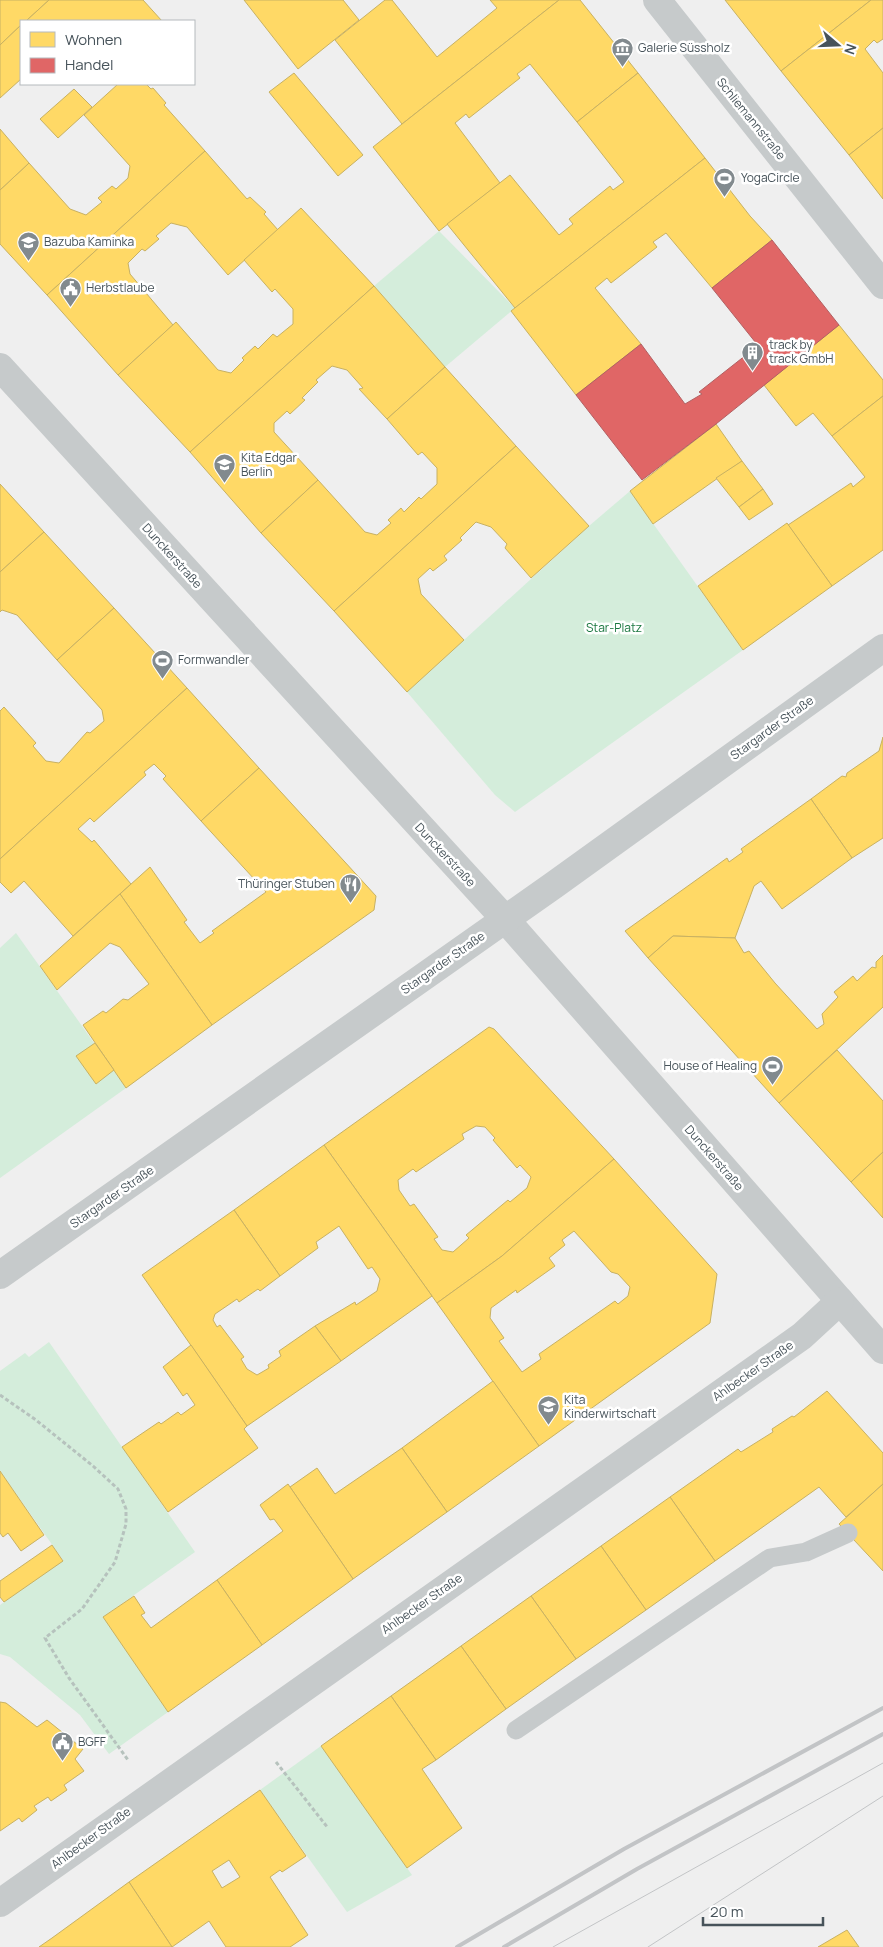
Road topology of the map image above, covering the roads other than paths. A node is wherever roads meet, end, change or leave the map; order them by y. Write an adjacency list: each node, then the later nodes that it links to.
1 (657, 0): 2 (street, Schliemannstraße)
2 (883, 285)
3 (0, 367): 5 (street, Dunckerstraße)
4 (883, 648): 5 (street, Stargarder Straße)
5 (505, 919): 6 (street, Stargarder Straße); 7 (street, Dunckerstraße)
6 (0, 1275)
7 (840, 1302): 8 (street, Dunckerstraße); 11 (street, Ahlbecker Straße)
8 (883, 1350)
9 (848, 1533): 10 (lane)
10 (516, 1730)
11 (0, 1903)

